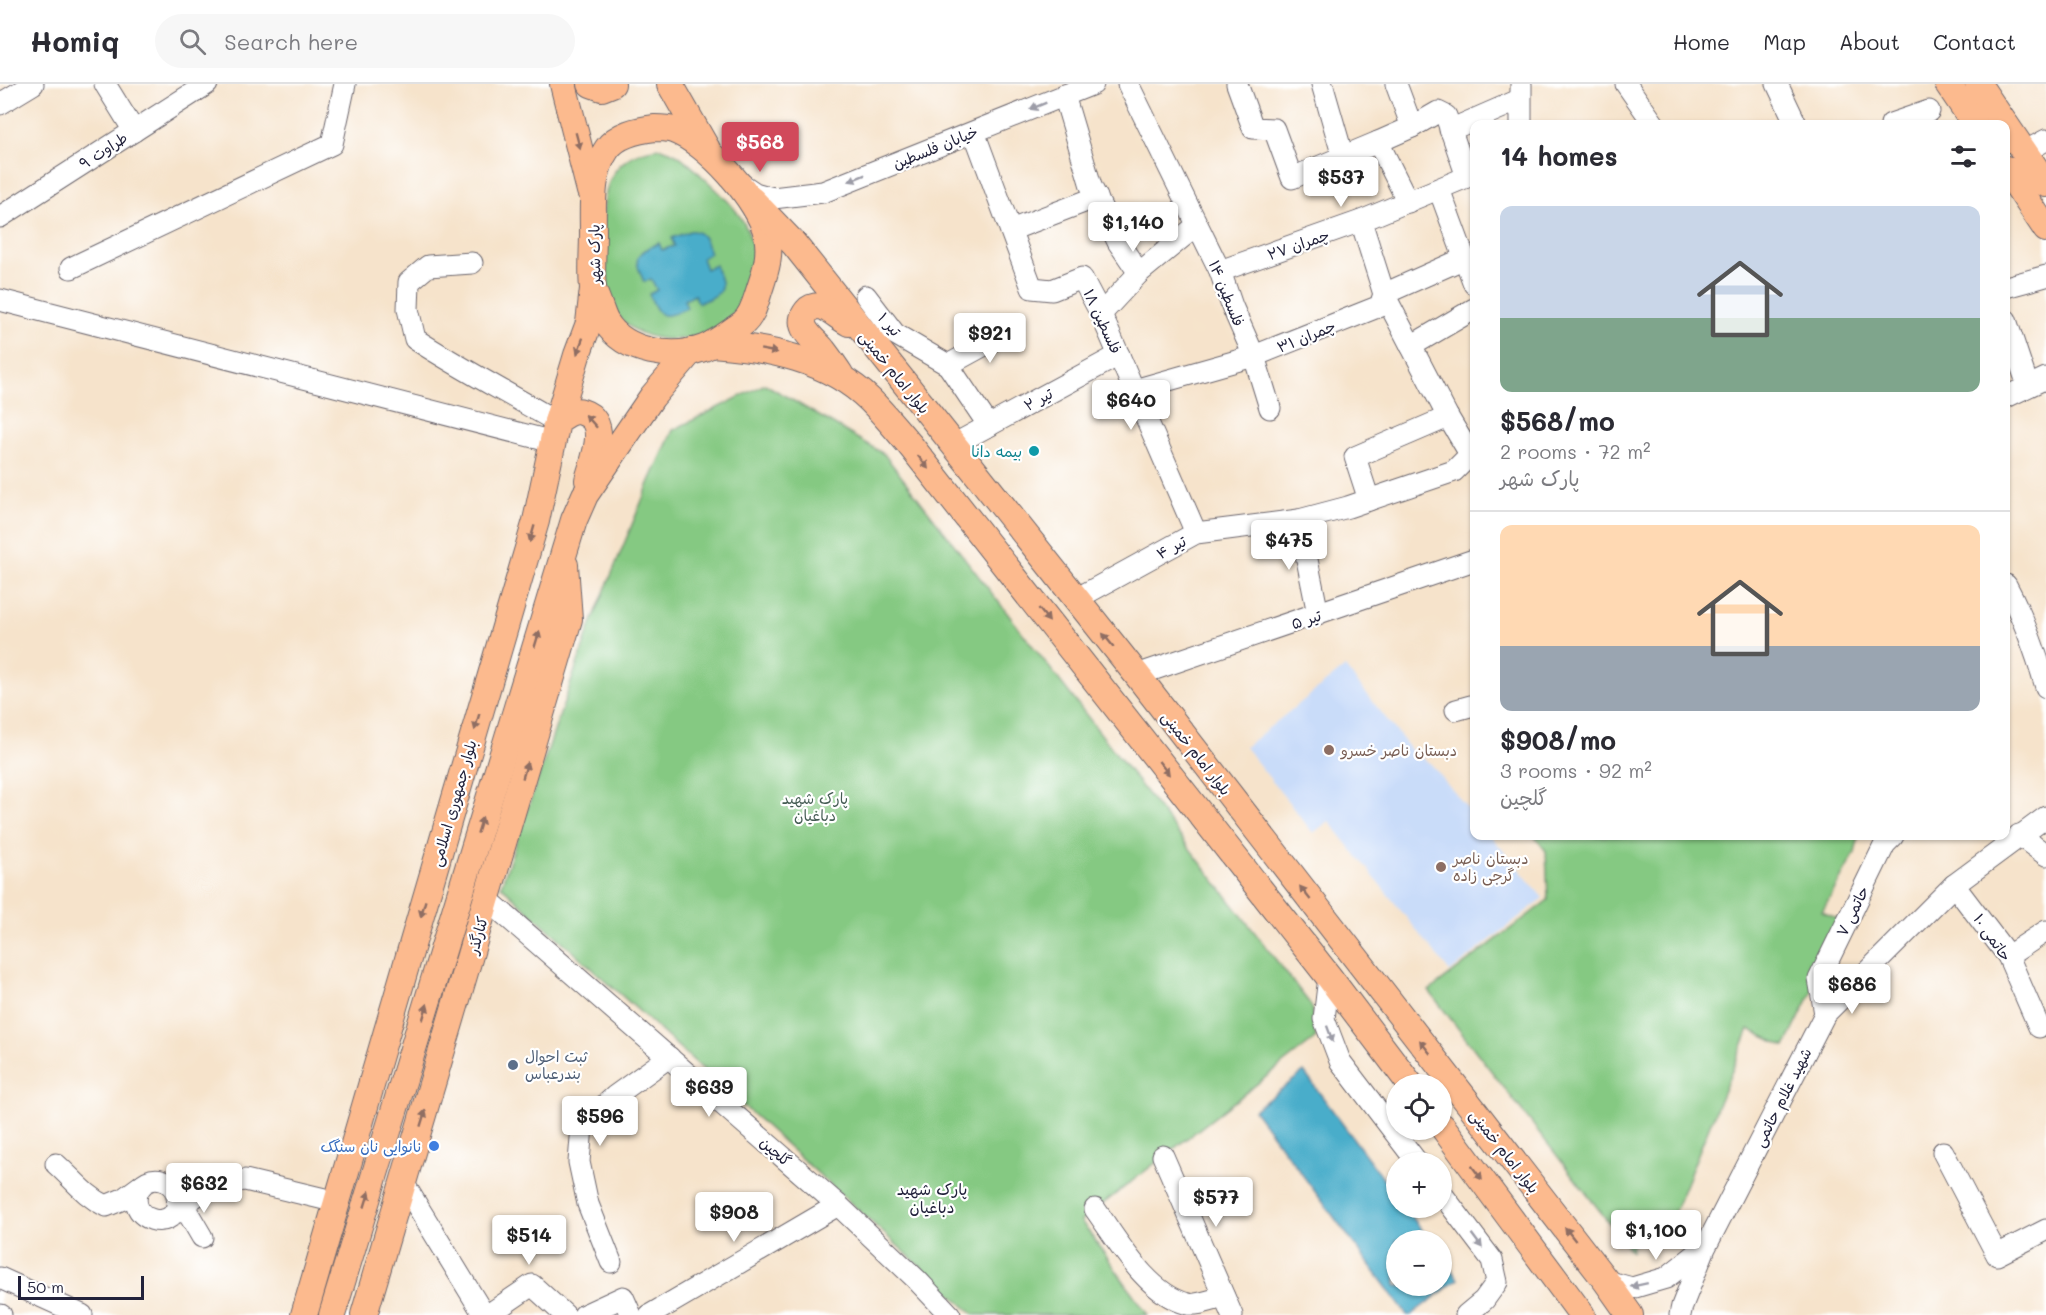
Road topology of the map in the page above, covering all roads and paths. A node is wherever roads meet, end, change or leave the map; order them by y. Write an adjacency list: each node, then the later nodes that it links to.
1 (33, 84): 20 (street)
2 (105, 84): 30 (street)
3 (207, 84): 30 (street, طراوت ۹)
4 (345, 84): 54 (street)
5 (563, 84): 46 (main road, one-way to 46)
6 (591, 84): 7 (main road)
7 (612, 84)
8 (670, 84): 36 (main road)
9 (1093, 84): 19 (street, خیابان فلسطین)
10 (1128, 84): 49 (street, فلسطین ۱۴)
11 (1237, 84): 37 (street)
12 (1322, 84): 37 (street)
13 (1396, 84): 28 (street)
14 (1626, 84): 23 (street)
15 (1777, 84): 24 (street)
16 (1947, 84): 26 (main road)
17 (1978, 84): 27 (main road)
18 (1520, 92): 22 (street); 29 (street)
19 (1065, 95): 31 (street, خیابان فلسطین, one-way to 31); 43 (street)
20 (0, 104)
21 (1929, 111): 25 (street)
22 (1521, 120)
23 (1651, 120)
24 (1794, 120)
25 (1903, 120)
26 (1972, 120)
27 (2002, 120)
28 (1412, 127): 29 (street); 34 (street)
29 (1450, 130): 38 (street)
30 (134, 131): 47 (street, طراوت ۹)
31 (974, 132): 44 (street, خیابان فلسطین, one-way to 44); 51 (street, فلسطین ۱۸)
32 (2010, 132): 35 (main road)
33 (2046, 140): 35 (street)
34 (1378, 142): 37 (street); 45 (street)
35 (2024, 152): 41 (main road)
36 (712, 157): 44 (main road, پارک شهر); 46 (main road, پارک شهر)
37 (1343, 158)
38 (1470, 173)
39 (1470, 175): 42 (street, چمران ۲۷)
40 (2010, 176): 50 (main road)
41 (2046, 184)
42 (1439, 189): 45 (street, چمران ۲۷); 52 (street)
43 (1097, 197): 51 (street); 57 (street)
44 (763, 199): 66 (main road, بلوار امام خمینی); 70 (main road, پارک شهر)
45 (1408, 202): 48 (street, چمران ۲۷)
46 (593, 206): 60 (main road, پارک شهر)
47 (0, 216)
48 (1361, 221): 55 (street, چمران ۲۷); 61 (street)
49 (1196, 226): 55 (street, فلسطین ۱۴); 57 (street)
50 (2046, 229)
51 (1011, 230): 65 (street, فلسطین ۱۸)
52 (1465, 258): 56 (street); 61 (street, چمران ۳۱)
53 (472, 263): 81 (street)
54 (71, 268)
55 (1220, 271): 72 (street, فلسطین ۱۴)
56 (1470, 272)
57 (1140, 273): 65 (street)
58 (2046, 276): 59 (street)
59 (2010, 286)
60 (593, 289): 70 (main road, پارک شهر); 81 (main road, بلوار جمهوری اسلامی, one-way to 81)
61 (1384, 294): 69 (street); 72 (street, چمران ۳۱)
62 (866, 296): 73 (street, تیر ۱)
63 (0, 300): 81 (street)
64 (1470, 311): 69 (street)
65 (1101, 314): 71 (street, فلسطین ۱۸)
66 (860, 328): 74 (main road); 82 (main road, بلوار امام خمینی)
67 (2010, 328): 75 (street)
68 (1011, 330): 73 (street)
69 (1411, 346): 79 (street)
70 (701, 347): 74 (main road, one-way to 74); 85 (main road)
71 (1119, 355): 76 (street, فلسطین ۱۸); 80 (street, تیر ۲)
72 (1254, 356): 76 (street, چمران ۳۱); 78 (street, فلسطین ۱۴)
73 (948, 365): 80 (street, تیر ۱)
74 (844, 380): 104 (main road, one-way to 104)
75 (2037, 382): 77 (street)
76 (1134, 390): 88 (street, فلسطین ۱۸)
77 (2010, 395)
78 (1270, 408)
79 (1448, 417): 83 (street); 86 (street)
80 (989, 426): 82 (street, تیر ۲)
81 (555, 432): 85 (main road, one-way to 81); 118 (main road, بلوار جمهوری اسلامی, one-way to 118)
82 (954, 445): 92 (main road, بلوار امام خمینی)
83 (1470, 449)
84 (1470, 454): 86 (street, تیر ۴)
85 (585, 495): 89 (main road)
86 (1369, 500): 87 (street, تیر ۴)
87 (1299, 520): 88 (street, تیر ۴); 93 (street)
88 (1196, 533): 92 (street, تیر ۴)
89 (563, 552): 101 (main road, کنارگذر, one-way to 89); 124 (main road, one-way to 89)
90 (1470, 561): 93 (street, تیر ۵)
91 (2010, 593): 95 (street)
92 (1076, 599): 94 (main road, بلوار امام خمینی, one-way to 92)
93 (1318, 614): 94 (street, تیر ۵)
94 (1137, 675): 129 (main road, بلوار امام خمینی, one-way to 94)
95 (2046, 687)
96 (2046, 817): 97 (street, شهید غلام حاتمی)
97 (2019, 835): 99 (street); 100 (street, شهید غلام حاتمی)
98 (1885, 840): 105 (street, حاتمی ۷)
99 (2046, 855)
100 (1954, 885): 103 (street, حاتمی ۱۰); 105 (street, شهید غلام حاتمی)
101 (488, 900): 107 (street, گلچین); 115 (main road, کنارگذر, one-way to 101)
102 (2046, 931): 103 (street)
103 (2008, 956): 106 (street, حاتمی ۱۰)
104 (1329, 977): 108 (main road); 110 (street, one-way to 110)
105 (1825, 1014): 126 (street, شهید غلام حاتمی)
106 (2039, 1027)
107 (669, 1057): 119 (street, گلچین); 127 (street)
108 (1402, 1074)
109 (1452, 1140): 142 (main road, one-way to 142)
110 (1409, 1152)
111 (1943, 1152): 123 (street)
112 (1163, 1156): 130 (street)
113 (56, 1164): 116 (street)
114 (164, 1180): 116 (street); 117 (street); 121 (street)
115 (404, 1184): 134 (main road, کنارگذر); 135 (street)
116 (142, 1185): 121 (street)
117 (210, 1186): 118 (street); 121 (street)
118 (337, 1202): 132 (main road, بلوار جمهوری اسلامی)
119 (837, 1205): 139 (street); 140 (street, گلچین)
120 (1452, 1207): 141 (street, one-way to 141)
121 (176, 1208): 125 (street)
122 (1095, 1209): 130 (street)
123 (2046, 1230)
124 (357, 1232): 133 (main road); 134 (main road)
125 (202, 1237)
126 (1705, 1248): 129 (street, شهید غلام حاتمی, one-way to 129); 144 (street)
127 (611, 1262)
128 (0, 1278): 131 (street)
129 (1606, 1281): 143 (main road, بلوار امام خمینی)
130 (1228, 1306)
131 (82, 1315)
132 (304, 1315)
133 (332, 1315)
134 (364, 1315)
135 (486, 1315): 136 (street)
136 (565, 1315)
137 (584, 1315): 138 (street)
138 (631, 1315)
139 (650, 1315)
140 (950, 1315)
141 (1466, 1315)
142 (1582, 1315)
143 (1630, 1315)
144 (1680, 1315)

